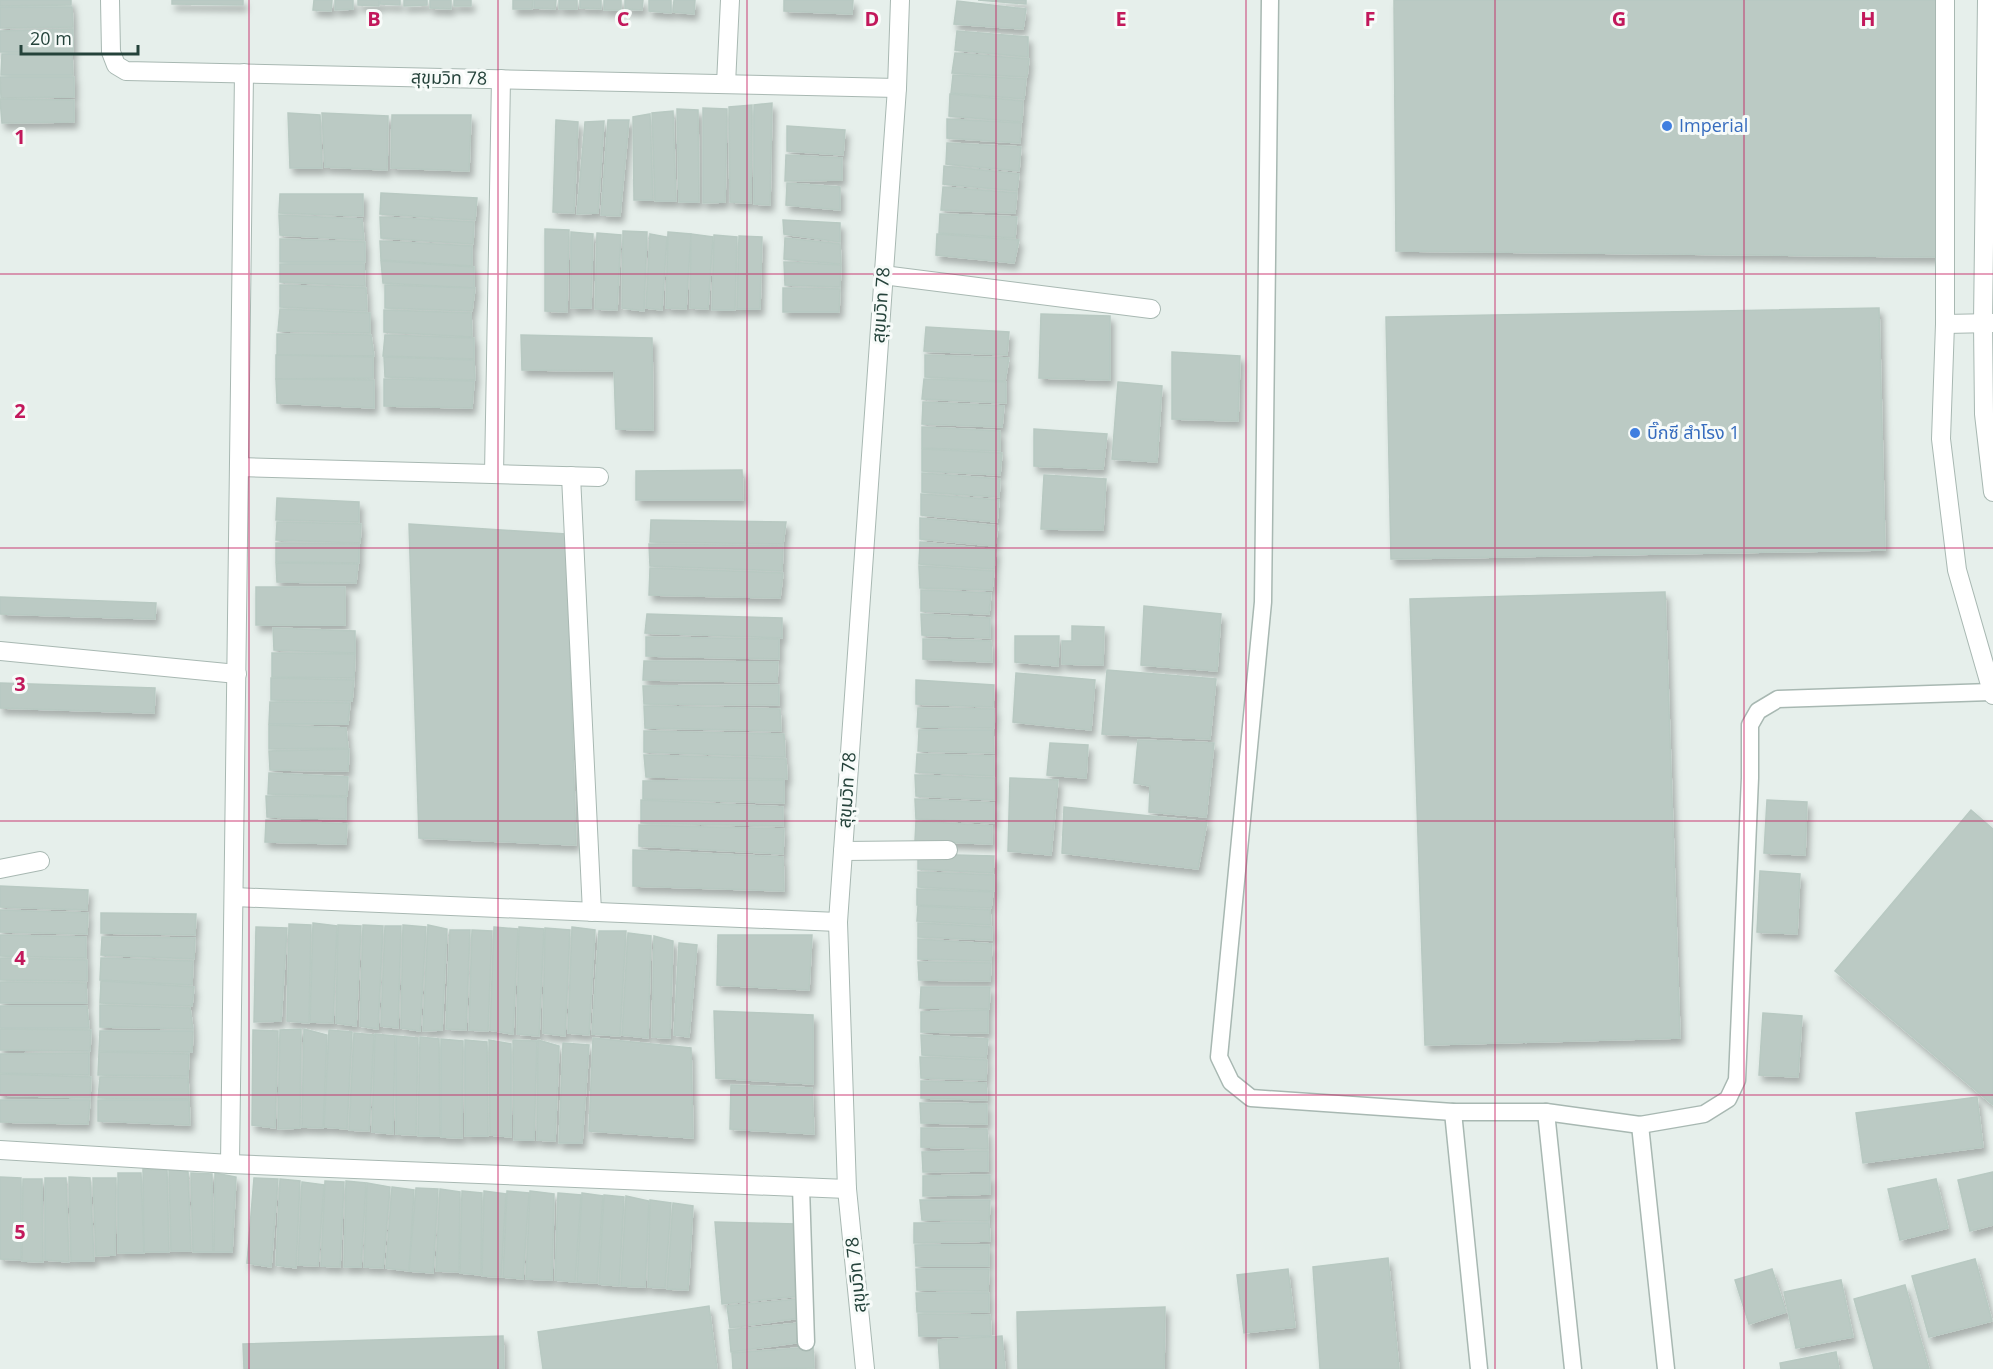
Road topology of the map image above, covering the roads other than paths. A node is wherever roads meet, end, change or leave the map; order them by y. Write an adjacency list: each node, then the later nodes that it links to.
1 (110, 0): 7 (street, สุขุมวิท 78)
2 (730, 0): 9 (street)
3 (900, 0): 10 (street)
4 (1270, 0): 31 (lane)
5 (1945, 0): 14 (street)
6 (1987, 0): 13 (street)
7 (244, 73): 8 (street, สุขุมวิท 78); 16 (street)
8 (501, 79): 9 (street, สุขุมวิท 78); 17 (street)
9 (726, 84): 10 (street, สุขุมวิท 78)
10 (897, 88): 11 (street, สุขุมวิท 78)
11 (883, 275): 12 (street); 25 (street, สุขุมวิท 78)
12 (1151, 309)
13 (1988, 323): 14 (street); 15 (street)
14 (1945, 324): 23 (street)
15 (1990, 441): 20 (street)
16 (239, 467): 17 (street); 22 (street)
17 (494, 474): 18 (street)
18 (571, 476): 19 (street); 29 (street)
19 (599, 477)
20 (1993, 492)
21 (0, 651): 22 (street)
22 (237, 674): 28 (street)
23 (1992, 692): 33 (lane)
24 (948, 850): 25 (street)
25 (843, 851): 30 (street, สุขุมวิท 78)
26 (40, 861): 27 (street)
27 (0, 869)
28 (234, 897): 29 (street); 35 (street)
29 (592, 912): 30 (street)
30 (838, 922): 37 (street, สุขุมวิท 78)
31 (1454, 1112): 32 (lane); 40 (lane)
32 (1546, 1112): 33 (lane); 41 (lane)
33 (1640, 1125): 42 (lane)
34 (0, 1150): 35 (street)
35 (230, 1164): 36 (street)
36 (801, 1187): 37 (street); 38 (lane)
37 (848, 1189): 39 (street, สุขุมวิท 78)
38 (806, 1342)
39 (865, 1369)
40 (1479, 1369)
41 (1573, 1369)
42 (1666, 1369)

